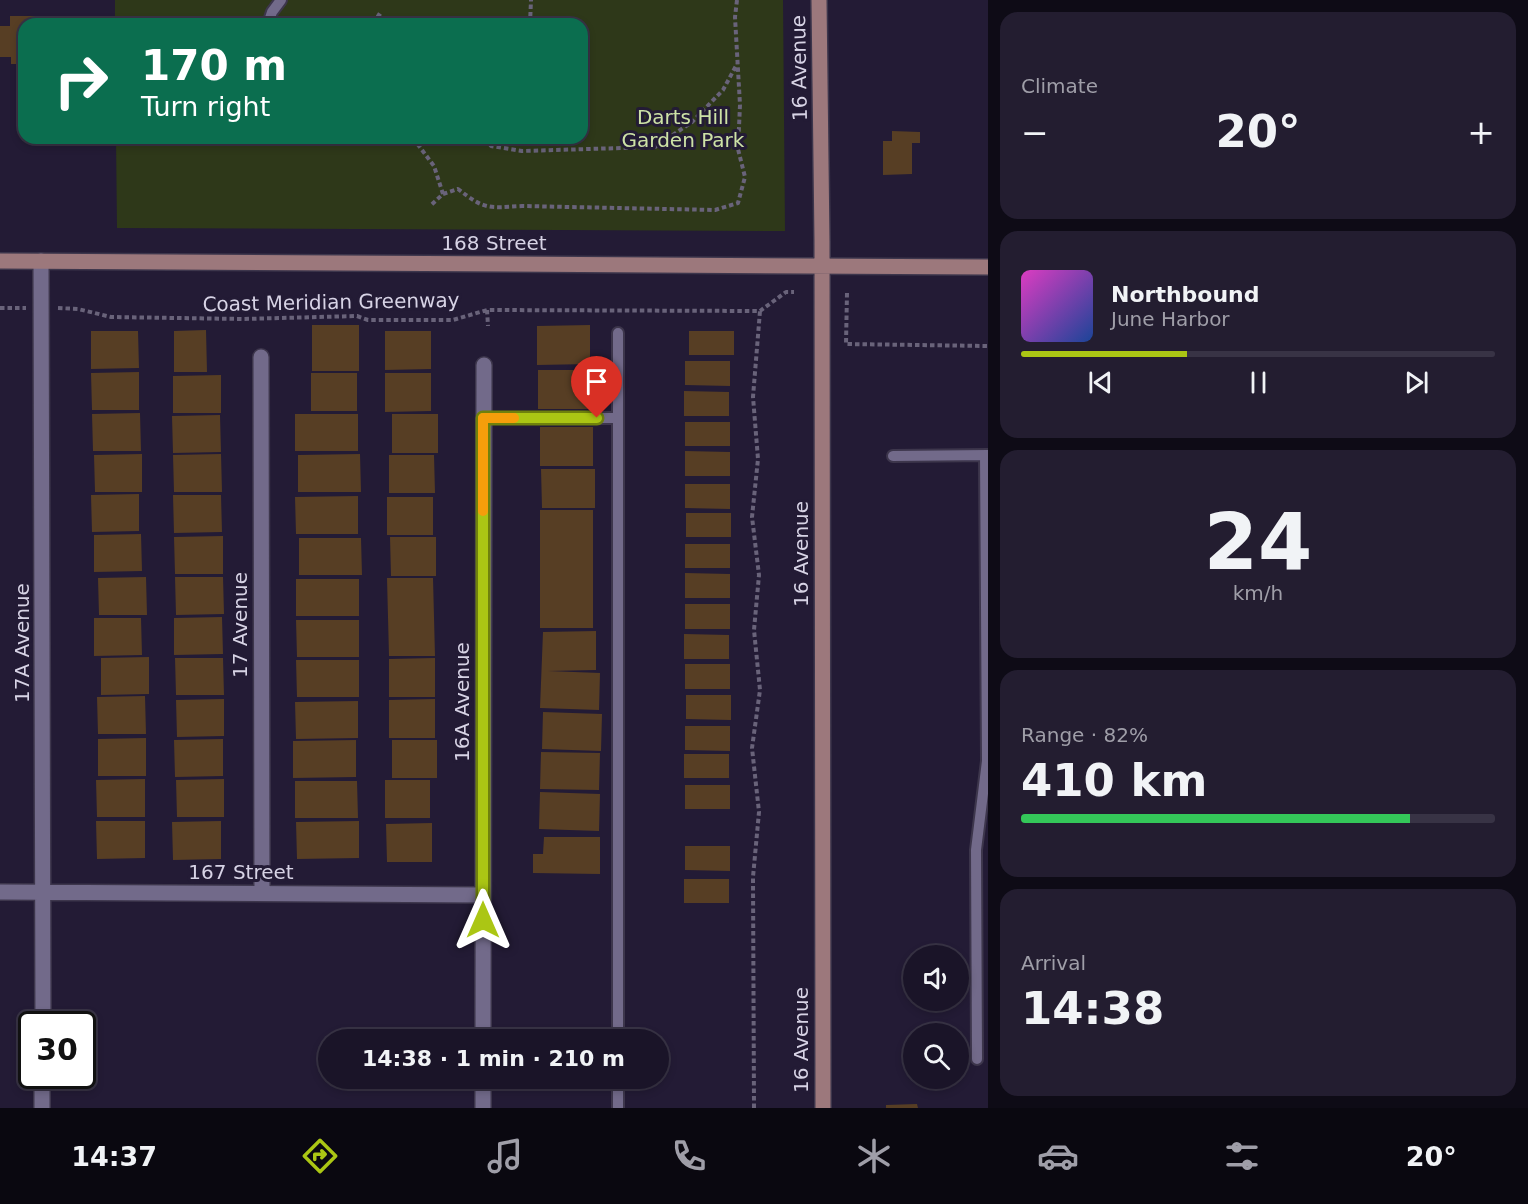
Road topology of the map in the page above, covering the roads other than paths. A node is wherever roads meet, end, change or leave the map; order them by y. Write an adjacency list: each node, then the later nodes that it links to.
1 (281, 0): 3 (lane)
2 (819, 0): 6 (main road, 16 Avenue)
3 (270, 18)
4 (0, 261): 5 (main road, 168 Street)
5 (41, 261): 6 (main road, 168 Street); 16 (street, 17A Avenue)
6 (822, 266): 7 (main road, 168 Street); 31 (main road, 16 Avenue)
7 (988, 267)
8 (618, 333): 12 (lane)
9 (261, 357): 17 (street, 17 Avenue)
10 (484, 365): 11 (street, 16A Avenue)
11 (483, 418): 12 (lane); 18 (street, 16A Avenue)
12 (618, 418): 23 (lane)
13 (987, 455): 14 (lane); 19 (lane)
14 (894, 456)
15 (0, 892): 16 (street, 167 Street)
16 (44, 893): 17 (street, 167 Street); 21 (street, 17A Avenue)
17 (262, 893): 18 (street, 167 Street)
18 (483, 895): 22 (street, 16A Avenue)
19 (976, 961): 20 (lane); 24 (lane)
20 (988, 961)
21 (43, 1011)
22 (483, 1029)
23 (618, 1029)
24 (977, 1059)
25 (42, 1089): 28 (street)
26 (483, 1089): 29 (street)
27 (618, 1089): 30 (lane)
28 (42, 1108)
29 (483, 1108)
30 (618, 1108)
31 (823, 1108)

